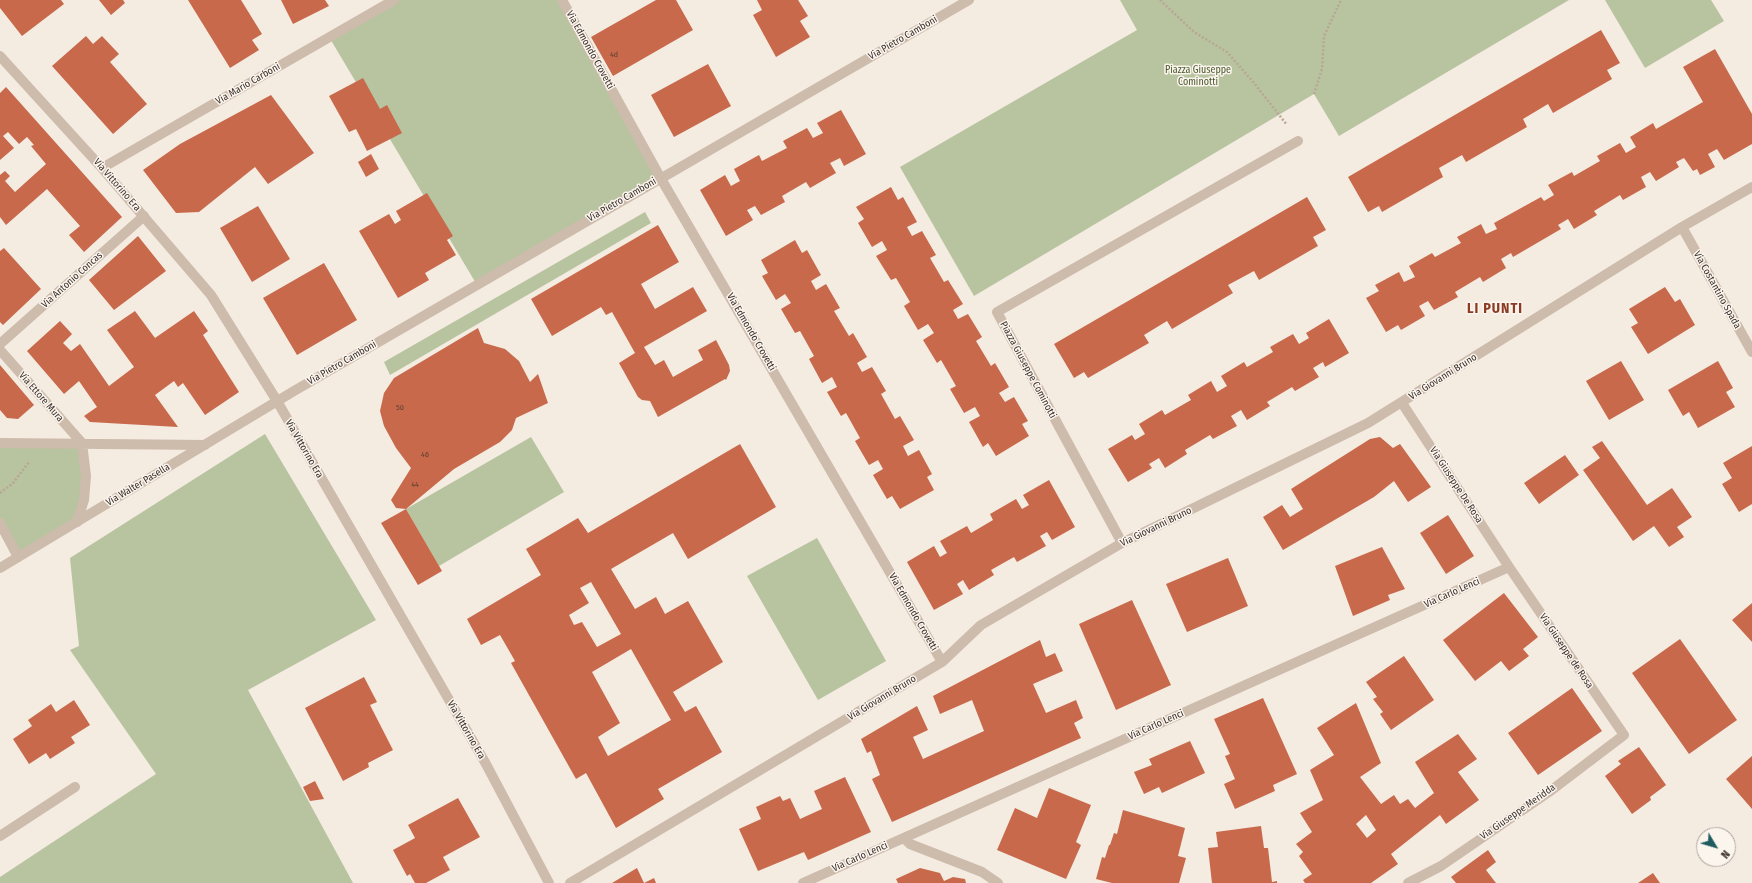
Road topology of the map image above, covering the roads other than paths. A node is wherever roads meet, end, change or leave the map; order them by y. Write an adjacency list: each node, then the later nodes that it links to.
1 (394, 0): 6 (street, Via Mario Carboni)
2 (562, 0): 7 (street, Via Edmondo Crovetti)
3 (969, 0): 7 (street, Via Pietro Camboni)
4 (0, 56): 6 (street, Via Vittorino Era)
5 (1298, 141): 21 (street, Piazza Giuseppe Cominotti)
6 (102, 168): 9 (street, Via Vittorino Era)
7 (660, 178): 14 (street, Via Pietro Camboni); 25 (street, Via Edmondo Crovetti)
8 (1752, 187): 10 (street, Via Giovanni Bruno)
9 (144, 216): 11 (street, Via Antonio Concas); 14 (street, Via Vittorino Era)
10 (1682, 227): 13 (street, Via Costantino Spada); 15 (street, Via Giovanni Bruno)
11 (0, 344)
12 (0, 350): 17 (street, Via Ettore Mura)
13 (1752, 352)
14 (277, 402): 18 (street, Via Walter Pasella); 31 (street, Via Vittorino Era)
15 (1402, 403): 21 (street, Via Giovanni Bruno); 23 (street, Via Giuseppe De Rosa)
16 (0, 443): 17 (street)
17 (82, 444): 18 (street); 19 (street)
18 (206, 444): 19 (street, Via Walter Pasella)
19 (77, 522): 22 (street, Via Walter Pasella)
20 (0, 523): 22 (street)
21 (1122, 543): 25 (street, Via Giovanni Bruno)
22 (18, 557): 24 (street, Via Walter Pasella)
23 (1509, 567): 26 (street, Via Giuseppe de Rosa); 29 (street, Via Carlo Lenci)
24 (0, 568)
25 (942, 662): 32 (street, Via Giovanni Bruno)
26 (1624, 735): 36 (street, Via Giuseppe Meridda)
27 (75, 787): 28 (street)
28 (0, 836)
29 (904, 838): 30 (street); 33 (street, Via Carlo Lenci)
30 (982, 872): 34 (street); 35 (street)
31 (549, 883)
32 (570, 883)
33 (803, 883)
34 (986, 883)
35 (998, 883)
36 (1408, 883)

